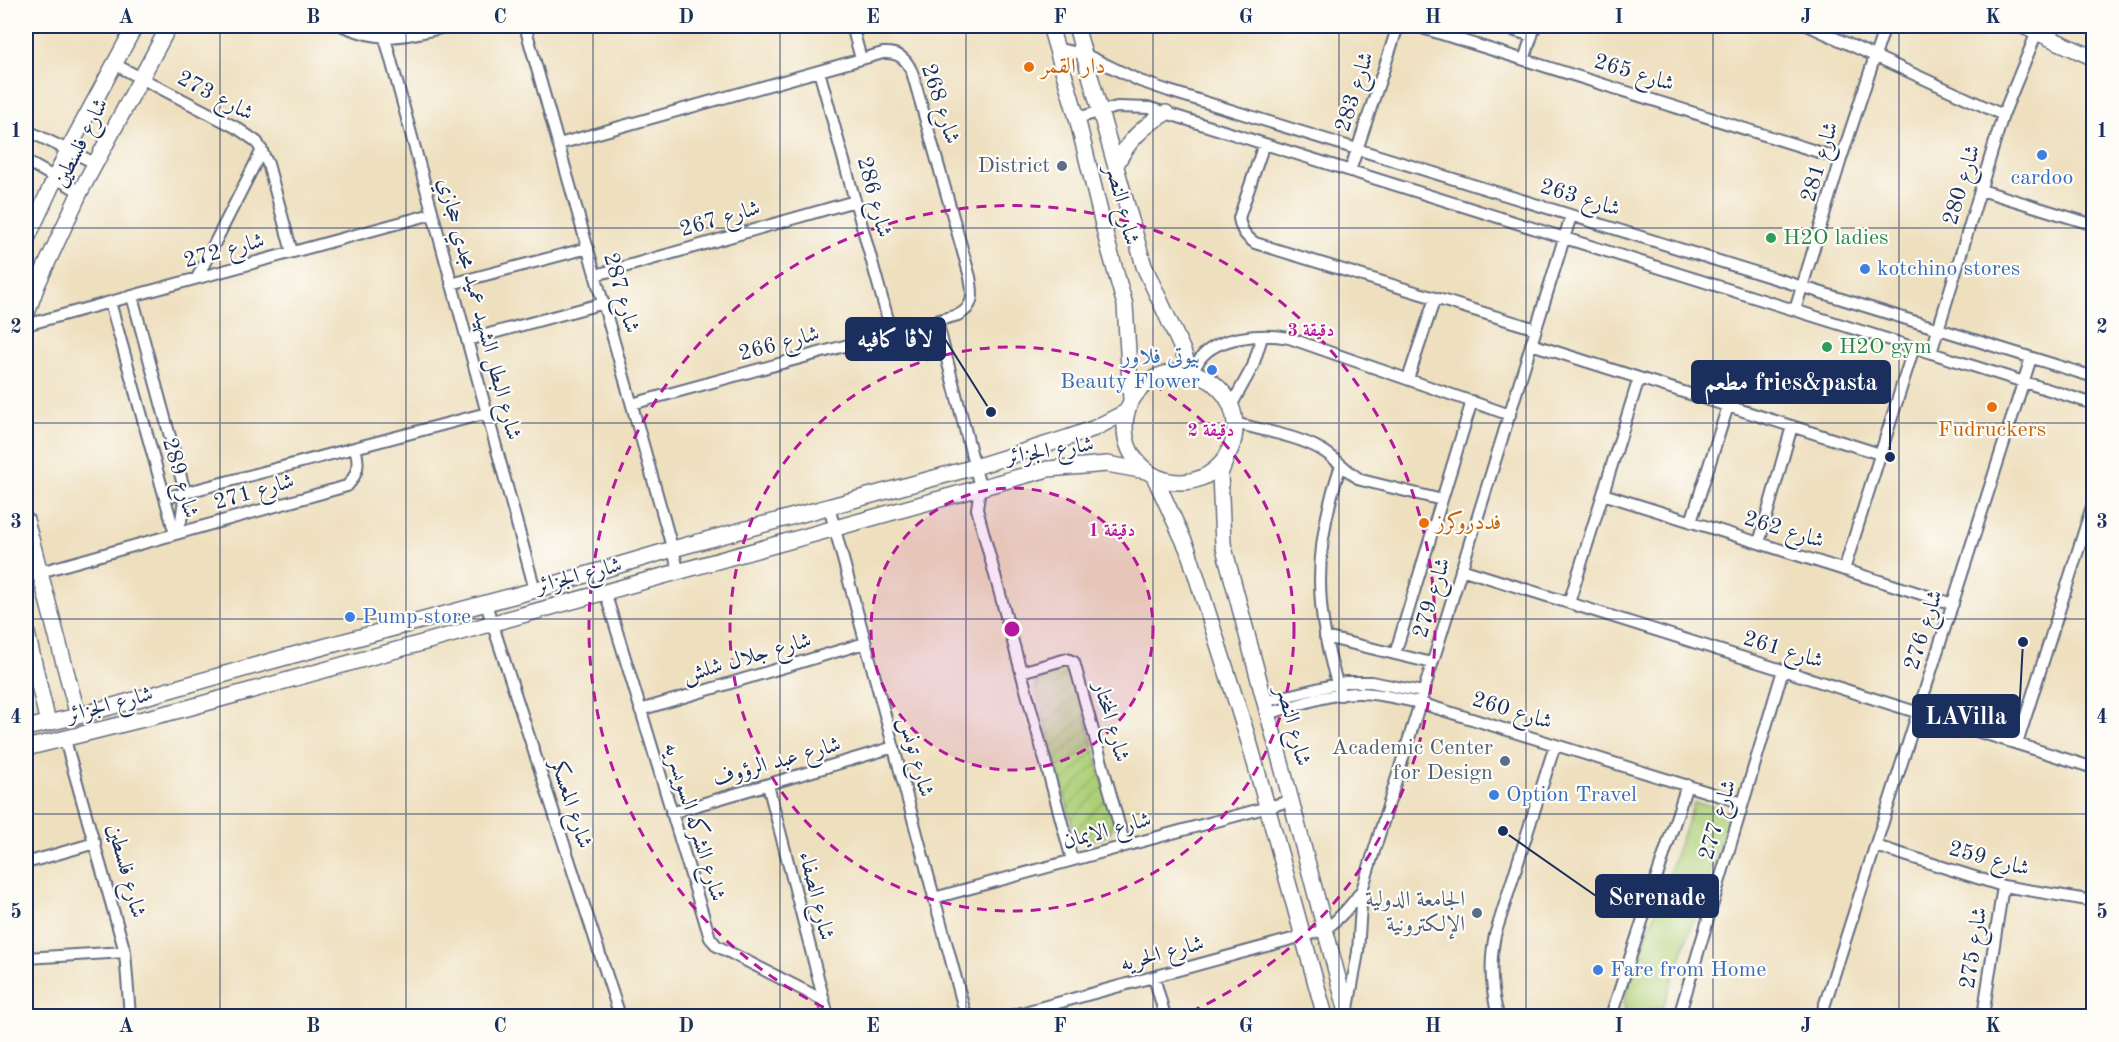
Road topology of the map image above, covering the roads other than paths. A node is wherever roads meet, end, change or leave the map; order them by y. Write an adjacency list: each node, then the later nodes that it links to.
1 (135, 26): 25 (street, شارع فلسطين)
2 (169, 26): 27 (street, شارع فلسطين)
3 (343, 26): 14 (street)
4 (451, 26): 15 (street)
5 (525, 26): 33 (street, شارع 287)
6 (852, 26): 23 (street)
7 (1050, 26): 19 (street, شارع النصر)
8 (1076, 26): 20 (street, شارع النصر)
9 (1398, 26): 35 (street, شارع 283)
10 (1416, 26): 24 (street, شارع 265)
11 (1499, 26): 17 (street)
12 (1809, 26): 21 (street)
13 (1885, 26): 21 (street, شارع 281)
14 (357, 28): 18 (street)
15 (427, 28): 18 (street)
16 (2030, 29): 22 (street); 30 (street, شارع 280)
17 (1533, 31): 24 (street)
18 (385, 38): 47 (street, شارع البطل الشهيد عميد مجدي حجازي)
19 (1057, 49): 20 (street, شارع 263); 31 (street, شارع النصر)
20 (1084, 54): 28 (street, شارع النصر); 35 (street, شارع 263)
21 (1874, 55): 30 (street); 38 (street, شارع 281)
22 (2094, 58)
23 (861, 59): 26 (street, شارع 268); 64 (street, شارع 268)
24 (1524, 60): 38 (street, شارع 265)
25 (114, 64): 27 (street, شارع 273); 36 (street, شارع فلسطين)
26 (819, 71): 33 (street, شارع 268); 46 (street, شارع 286)
27 (140, 78): 37 (street, شارع 273); 40 (street, شارع فلسطين)
28 (1101, 111): 29 (street, شارع 263); 31 (street, شارع 263); 41 (street, شارع النصر)
29 (1166, 113): 34 (street, شارع 263); 41 (street)
30 (2003, 115): 44 (street, شارع 280)
31 (1077, 118): 83 (street, شارع النصر)
32 (26, 130): 36 (street)
33 (559, 144): 52 (street, شارع 287)
34 (1264, 144): 42 (street, شارع 263); 59 (street)
35 (1357, 149): 42 (street, شارع 283); 48 (street, شارع 263)
36 (68, 150): 40 (street); 43 (street, شارع فلسطين)
37 (262, 150): 53 (street, شارع 273); 55 (street)
38 (1841, 159): 57 (street, شارع 281)
39 (26, 161): 43 (street)
40 (95, 164): 45 (street, شارع فلسطين)
41 (1116, 165): 75 (street, شارع النصر)
42 (1350, 171): 50 (street, شارع 263)
43 (55, 178): 45 (street); 51 (street, شارع فلسطين)
44 (1980, 190): 49 (street); 67 (street, شارع 280)
45 (80, 192): 63 (street, شارع فلسطين)
46 (855, 201): 54 (street, شارع 267); 68 (street, شارع 286)
47 (432, 214): 53 (street, شارع 272); 56 (street, شارع البطل الشهيد عميد مجدي حجازي)
48 (1571, 216): 50 (street, شارع 279); 57 (street, شارع 263)
49 (2094, 225)
50 (1564, 238): 62 (street, شارع 263); 66 (street, شارع 279)
51 (26, 242)
52 (588, 248): 54 (street, شارع 287); 56 (street)
53 (292, 252): 55 (street, شارع 272)
54 (596, 275): 61 (street, شارع 287)
55 (197, 278): 58 (street, شارع 272)
56 (451, 284): 70 (street, شارع البطل الشهيد عميد مجدي حجازي)
57 (1802, 287): 62 (street, شارع 281); 67 (street, شارع 263)
58 (132, 296): 60 (street, شارع 272); 97 (street, شارع 289)
59 (1435, 298): 66 (street); 78 (street)
60 (110, 302): 65 (street, شارع 272); 99 (street, شارع 289)
61 (604, 303): 70 (street); 81 (street, شارع 287)
62 (1795, 310): 72 (street, شارع 263)
63 (26, 316)
64 (937, 321): 68 (street, شارع 266); 94 (street)
65 (26, 325)
66 (1536, 329): 71 (street, شارع 279)
67 (1938, 329): 73 (street, شارع 280); 74 (street, شارع 263)
68 (892, 334): 81 (street, شارع 266)
69 (1262, 337): 75 (street); 78 (street); 84 (street)
70 (467, 340): 86 (street, شارع البطل الشهيد عميد مجدي حجازي)
71 (1532, 344): 77 (street); 87 (street, شارع 279)
72 (1914, 347): 73 (street, شارع 263); 92 (street)
73 (1931, 353): 79 (street, شارع 263)
74 (2031, 358): 76 (street, شارع 263); 79 (street, شارع 276)
75 (1192, 372): 83 (street); 84 (street)
76 (2094, 377)
77 (1639, 378): 85 (street); 98 (street)
78 (1408, 379): 80 (street)
79 (2024, 382): 82 (street, شارع 263); 117 (street, شارع 276)
80 (1472, 402): 87 (street); 100 (street)
81 (632, 404): 108 (street, شارع 287)
82 (2094, 404)
83 (1129, 406): 94 (street, شارع الجزائر); 95 (street)
84 (1231, 406): 88 (street)
85 (1728, 406): 89 (street); 104 (street)
86 (487, 413): 91 (street, شارع 271); 113 (street, شارع البطل الشهيد عميد مجدي حجازي)
87 (1510, 415): 109 (street, شارع 279)
88 (1235, 423): 90 (street); 93 (street)
89 (1792, 426): 92 (street); 107 (street)
90 (1232, 446): 95 (street); 134 (street, شارع النصر)
91 (355, 448): 97 (street, شارع 271); 106 (street, شارع 271)
92 (1880, 454): 110 (street)
93 (1341, 465): 100 (street); 121 (street)
94 (975, 467): 96 (street); 102 (street, شارع الجزائر)
95 (1150, 473): 96 (street, شارع الجزائر); 150 (street, شارع النصر)
96 (980, 487): 105 (street, شارع الجزائر); 128 (street)
97 (185, 492): 99 (street, شارع 271); 106 (street, شارع 289)
98 (1603, 494): 104 (street, شارع 262); 116 (street)
99 (165, 498): 106 (street, شارع 289)
100 (1442, 500): 125 (street)
101 (2094, 500): 141 (street)
102 (829, 507): 105 (street, شارع تونس); 108 (street, شارع الجزائر)
103 (26, 520): 112 (street)
104 (1691, 522): 107 (street, شارع 262)
105 (835, 529): 111 (street, شارع الجزائر); 123 (street, شارع تونس)
106 (175, 534): 112 (street, شارع 271)
107 (1759, 543): 110 (street, شارع 262)
108 (673, 549): 111 (street, شارع 287); 113 (street, شارع الجزائر)
109 (1461, 569): 116 (street, شارع 261); 126 (street, شارع 279)
110 (1844, 570): 117 (street, شارع 262)
111 (679, 572): 114 (street, شارع الجزائر)
112 (33, 574): 137 (street)
113 (535, 590): 115 (street, شارع الجزائر)
114 (605, 592): 119 (street, شارع الجزائر); 135 (street, شارع الشركه السويسريه)
115 (486, 603): 118 (street, شارع الجزائر); 119 (street, شارع المعسكر)
116 (1569, 603): 127 (street, شارع 261)
117 (1953, 604): 136 (street, شارع 276)
118 (426, 619): 122 (street); 124 (street, شارع الجزائر)
119 (493, 623): 122 (street, شارع الجزائر); 169 (street, شارع المعسكر)
120 (26, 629): 138 (street)
121 (1325, 637): 125 (street); 130 (street)
122 (433, 640): 129 (street, شارع الجزائر)
123 (866, 643): 135 (street, شارع جلال شلش); 143 (street, شارع تونس)
124 (302, 653): 129 (street); 137 (street, شارع الجزائر)
125 (1395, 654): 126 (street)
126 (1432, 663): 131 (street, شارع 279)
127 (1783, 670): 136 (street, شارع 261); 149 (street, شارع 277)
128 (1021, 672): 153 (street, شارع المختار); 155 (street)
129 (308, 674): 140 (street, شارع الجزائر)
130 (1337, 683): 131 (street); 132 (street); 134 (street)
131 (1423, 692): 133 (street, شارع 279)
132 (1341, 695): 133 (street, شارع 260); 134 (street, شارع 260)
133 (1420, 703): 142 (street, شارع 260); 158 (street, شارع 279)
134 (1265, 708): 148 (street, شارع النصر)
135 (640, 710): 151 (street, شارع الشركه السويسريه)
136 (1918, 713): 141 (street, شارع 261); 154 (street, شارع 276)
137 (78, 716): 138 (street, شارع الجزائر)
138 (48, 723): 139 (street, شارع الجزائر)
139 (26, 728)
140 (65, 740): 144 (street, شارع الجزائر); 152 (street, شارع فلسطين)
141 (2017, 744): 145 (street, شارع 261)
142 (1555, 745): 147 (street, شارع 260); 175 (street)
143 (894, 747): 146 (street, شارع عبد الرؤوف); 159 (street, شارع تونس)
144 (26, 748)
145 (2094, 768)
146 (768, 785): 151 (street, شارع عبد الرؤوف); 166 (street, شارع الصفاء)
147 (1687, 785): 149 (street, شارع 260); 176 (street, شارع 277)
148 (1290, 801): 150 (street, شارع الايمان); 161 (street, شارع النصر)
149 (1743, 803): 177 (street, شارع 277)
150 (1267, 808): 153 (street, شارع الايمان); 162 (street, شارع النصر)
151 (671, 813): 166 (street, شارع الشركه السويسريه)
152 (95, 843): 156 (street); 163 (street, شارع فلسطين)
153 (1125, 846): 155 (street, شارع الايمان)
154 (1876, 846): 157 (street, شارع 259); 178 (street, شارع 276)
155 (1072, 860): 159 (street, شارع الايمان)
156 (26, 863)
157 (2003, 886): 160 (street, شارع 259); 179 (street, شارع 275)
158 (1362, 890): 161 (street, شارع 279); 167 (street, شارع 279)
159 (934, 898): 171 (street, شارع تونس)
160 (2094, 901)
161 (1324, 930): 162 (street, شارع الحريه); 167 (street, شارع النصر)
162 (1303, 936): 165 (street, شارع الحريه); 174 (street, شارع النصر)
163 (125, 952): 164 (street); 168 (street, شارع فلسطين)
164 (26, 958)
165 (1154, 977): 172 (street, شارع الحريه); 173 (street)
166 (823, 1000): 170 (street, شارع الصفاء)
167 (1347, 1015)
168 (130, 1017)
169 (620, 1017)
170 (828, 1017)
171 (966, 1017)
172 (1010, 1017)
173 (1165, 1017)
174 (1325, 1017)
175 (1498, 1017)
176 (1611, 1017)
177 (1679, 1017)
178 (1821, 1017)
179 (1983, 1017)

